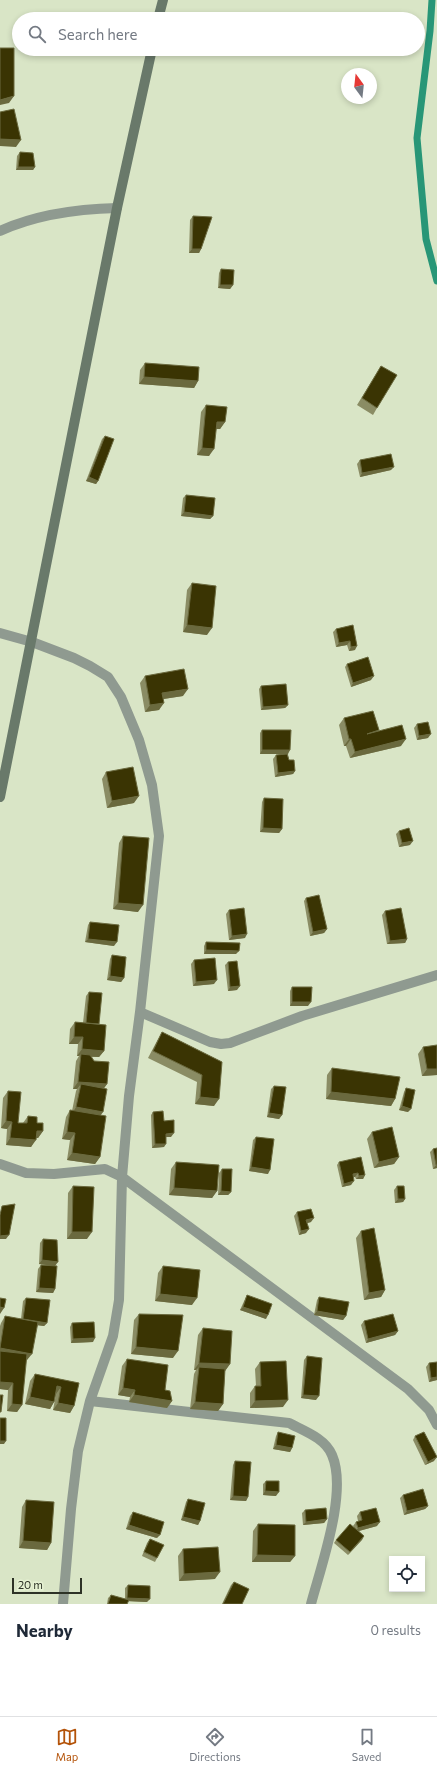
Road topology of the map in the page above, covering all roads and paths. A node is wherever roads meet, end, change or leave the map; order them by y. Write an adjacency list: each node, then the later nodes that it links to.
1 (163, 0): 2 (main road)
2 (160, 12)
3 (150, 56): 4 (main road)
4 (117, 208): 5 (street); 7 (main road)
5 (0, 230)
6 (0, 633): 7 (street)
7 (32, 642): 8 (main road); 10 (street)
8 (0, 798)
9 (437, 975): 10 (street)
10 (140, 1012): 12 (street)
11 (0, 1164): 12 (street)
12 (122, 1177): 13 (street); 14 (street)
13 (90, 1401): 15 (street); 16 (street)
14 (437, 1424)
15 (63, 1604)
16 (311, 1604)

